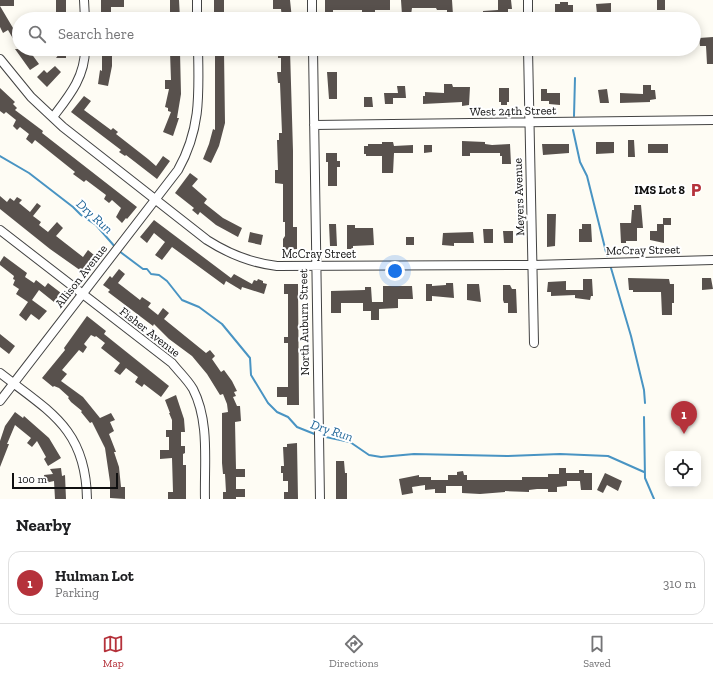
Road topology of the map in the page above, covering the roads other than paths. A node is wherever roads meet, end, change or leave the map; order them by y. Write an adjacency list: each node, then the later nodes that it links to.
1 (84, 0): 5 (street)
2 (197, 0): 6 (street)
3 (312, 0): 7 (street)
4 (528, 0): 8 (street)
5 (85, 12)
6 (197, 12)
7 (312, 12)
8 (528, 12)
9 (84, 56): 14 (street)
10 (198, 56): 18 (street, Allison Avenue)
11 (313, 56): 17 (street, North Auburn Street)
12 (528, 56): 16 (street, Meyers Avenue)
13 (0, 59): 14 (street, McCray Street)
14 (53, 117): 18 (street, McCray Street)
15 (713, 120): 16 (street, West 24th Street)
16 (529, 124): 17 (street, West 24th Street); 21 (street, Meyers Avenue)
17 (314, 125): 22 (street, North Auburn Street)
18 (156, 200): 22 (street, McCray Street); 23 (street, Allison Avenue)
19 (0, 230): 23 (street, Fisher Avenue)
20 (713, 260): 21 (street, McCray Street)
21 (533, 265): 22 (street, McCray Street); 24 (street, Meyers Avenue)
22 (315, 266): 30 (street, North Auburn Street)
23 (83, 294): 26 (street, Allison Avenue); 29 (street, Fisher Avenue)
24 (534, 344)
25 (0, 373): 26 (street)
26 (14, 384): 27 (street, Allison Avenue); 28 (street)
27 (0, 401)
28 (87, 499)
29 (204, 499)
30 (320, 499)

